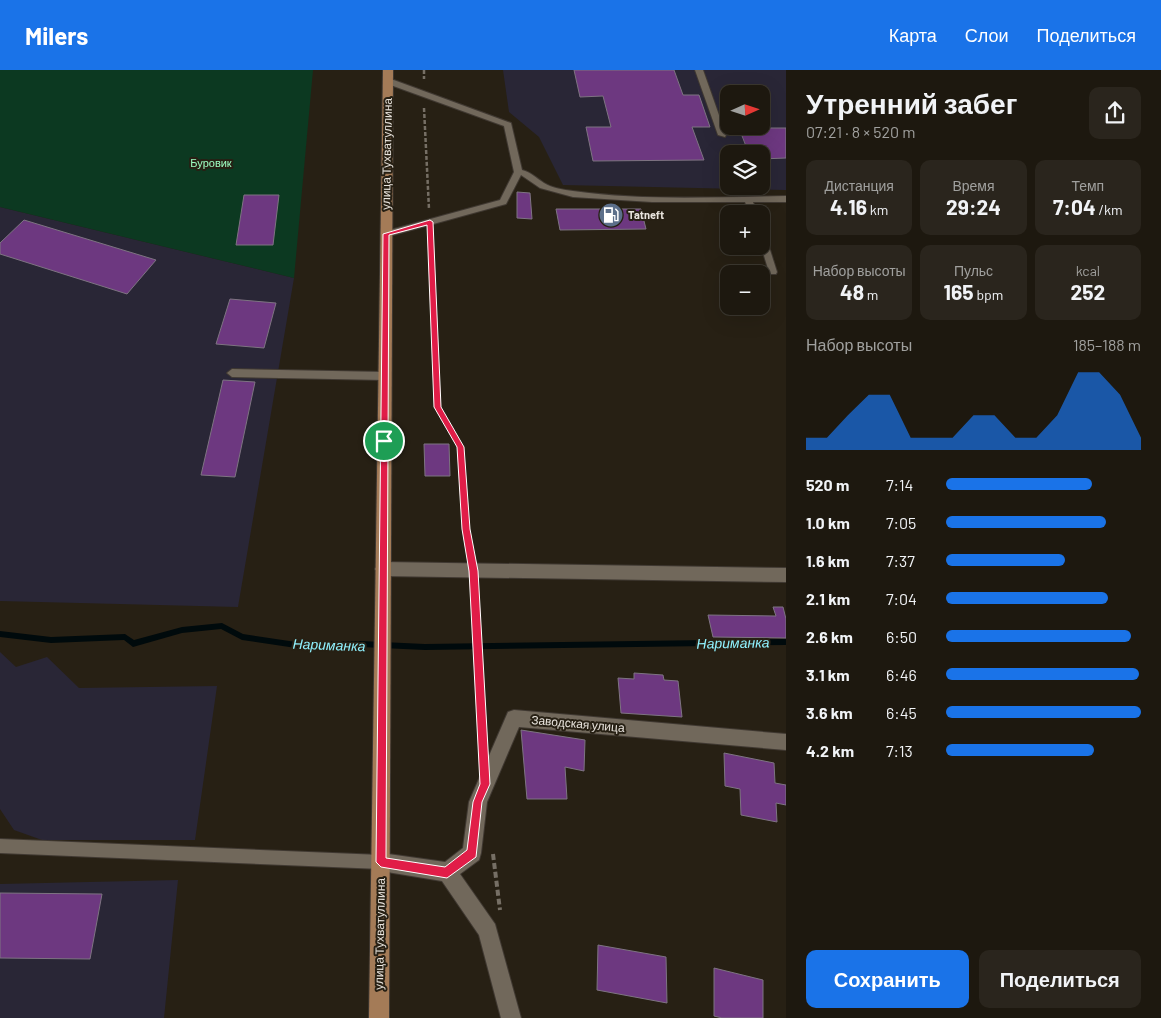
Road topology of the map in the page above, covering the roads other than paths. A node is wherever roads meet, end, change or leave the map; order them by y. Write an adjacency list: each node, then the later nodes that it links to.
1 (699, 70): 3 (lane)
2 (388, 75): 4 (lane); 8 (main road, улица Тухватуллина)
3 (720, 129)
4 (518, 172): 5 (lane); 8 (lane)
5 (748, 199): 6 (lane); 7 (lane)
6 (786, 199)
7 (750, 205)
8 (386, 234): 12 (main road, улица Тухватуллина)
9 (768, 255): 10 (lane)
10 (773, 272)
11 (232, 373): 12 (lane)
12 (385, 376): 13 (main road, улица Тухватуллина)
13 (383, 569): 14 (street); 17 (main road, улица Тухватуллина)
14 (786, 575)
15 (786, 742): 18 (street, Заводская улица)
16 (0, 846): 17 (lane)
17 (381, 862): 18 (street); 19 (main road, улица Тухватуллина)
18 (447, 872): 20 (street)
19 (380, 1018)
20 (511, 1018)

